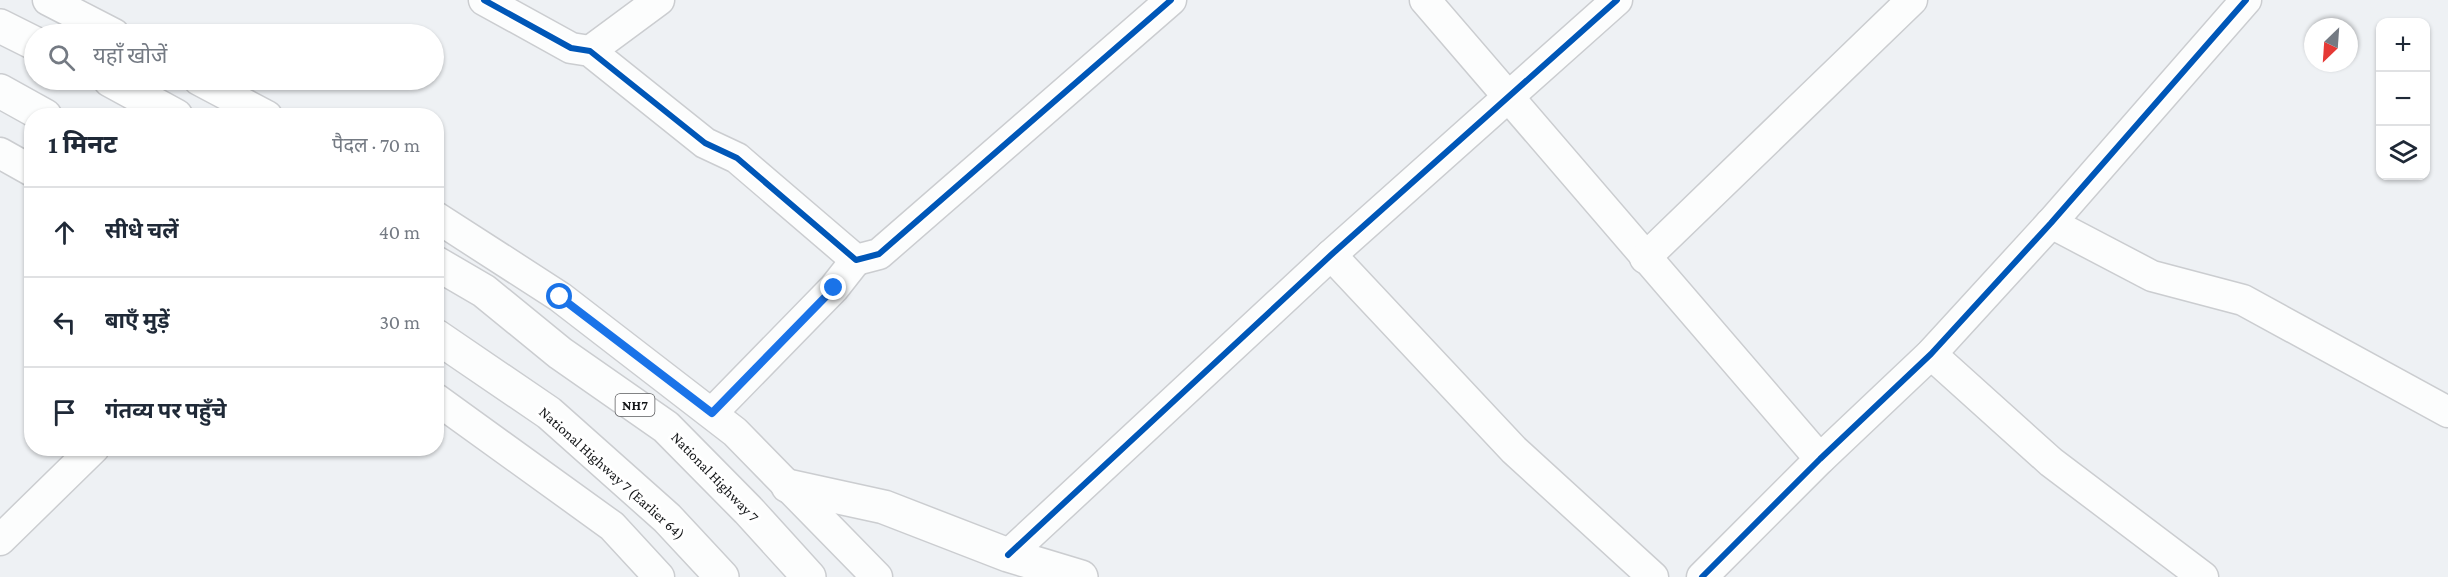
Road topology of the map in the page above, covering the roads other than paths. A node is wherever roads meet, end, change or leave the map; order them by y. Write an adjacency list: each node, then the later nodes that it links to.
1 (48, 0): 9 (street)
2 (484, 0): 12 (street)
3 (659, 0): 12 (street)
4 (1425, 0): 16 (street)
5 (1617, 0): 16 (street)
6 (1912, 0): 25 (street)
7 (2246, 0): 23 (street)
8 (1153, 5): 26 (street)
9 (95, 24)
10 (0, 26): 11 (main road)
11 (24, 38)
12 (590, 51): 26 (street)
13 (128, 90): 18 (main road)
14 (218, 90): 19 (street)
15 (0, 91): 17 (main road)
16 (1508, 98): 24 (street); 25 (street)
17 (31, 108)
18 (161, 108)
19 (252, 108)
20 (0, 153): 21 (street)
21 (24, 166)
22 (444, 222): 32 (street)
23 (2051, 223): 29 (street); 31 (street)
24 (1331, 255): 37 (street); 43 (street)
25 (1645, 258): 34 (street)
26 (856, 260): 32 (street)
27 (444, 267): 40 (main road, National Highway 7 / NH7)
28 (444, 341): 39 (main road, National Highway 7 (Earlier 64))
29 (1931, 354): 34 (street); 45 (street)
30 (444, 405): 38 (street)
31 (2448, 412)
32 (712, 413): 35 (street)
33 (86, 456): 36 (street)
34 (1820, 459): 44 (street)
35 (788, 486): 37 (main road); 41 (street)
36 (0, 540)
37 (1008, 555): 42 (main road)
38 (659, 577)
39 (722, 577)
40 (809, 577)
41 (877, 577)
42 (1081, 577)
43 (1653, 577)
44 (1702, 577)
45 (2203, 577)

